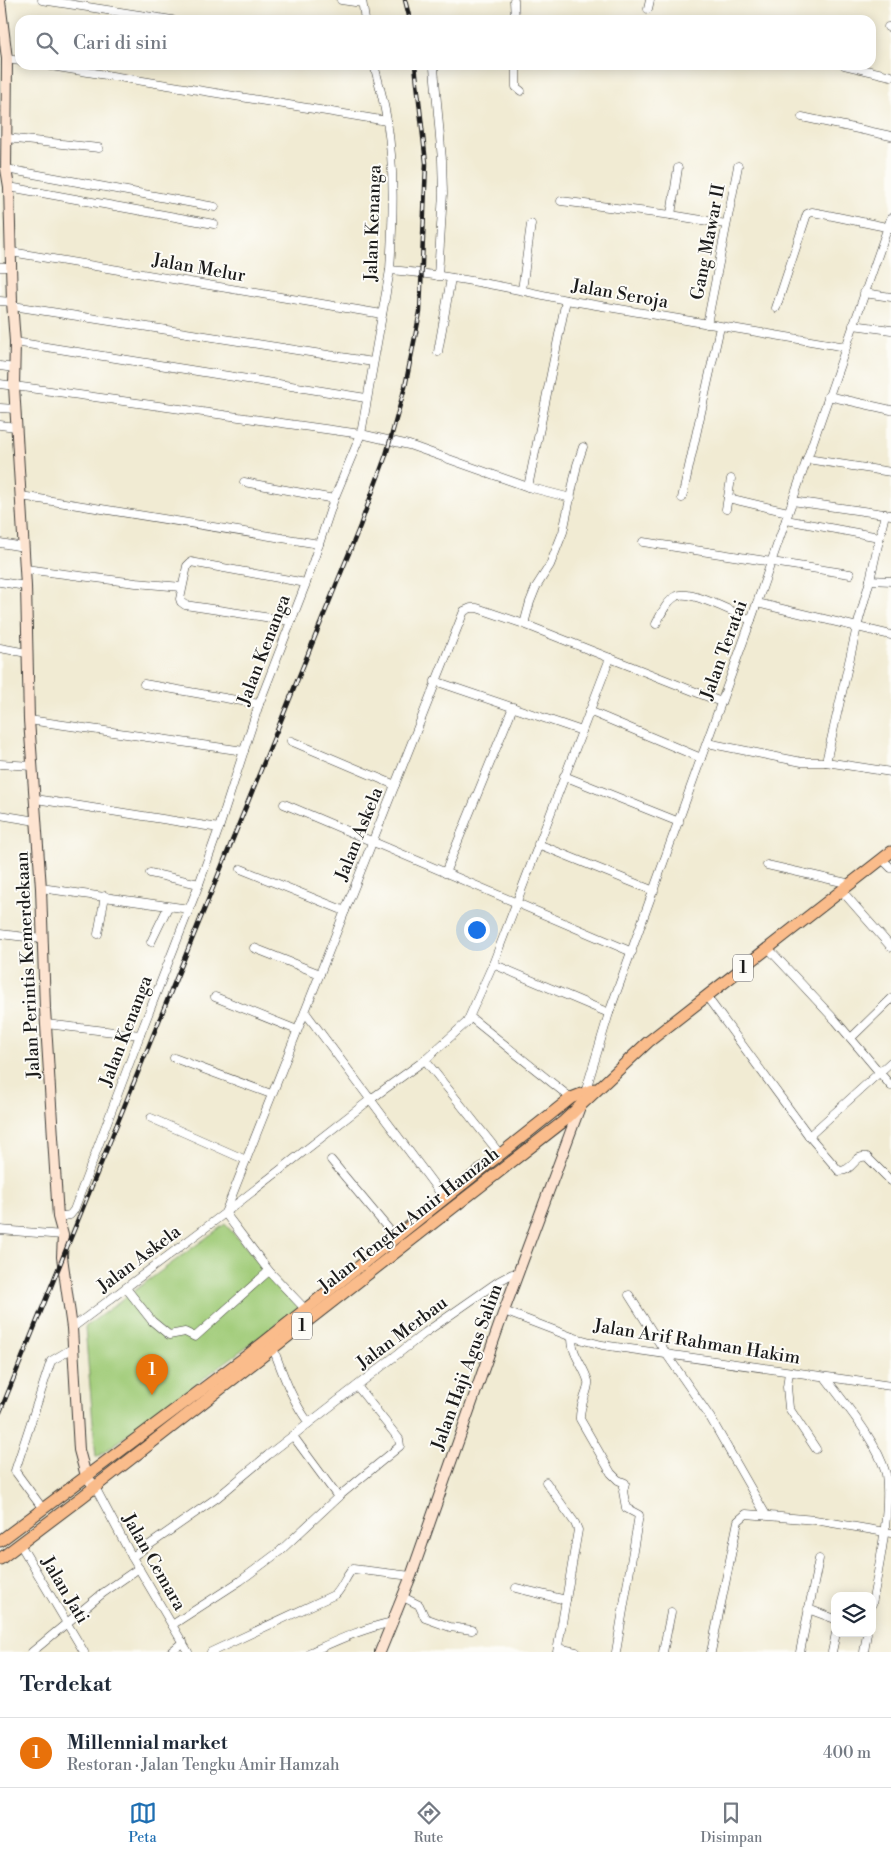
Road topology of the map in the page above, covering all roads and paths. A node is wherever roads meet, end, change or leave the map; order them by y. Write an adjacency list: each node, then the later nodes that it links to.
1 (42, 0): 8 (street)
2 (341, 0): 6 (street)
3 (514, 0): 10 (street)
4 (650, 0): 7 (street)
5 (0, 1): 11 (street, Jalan Perintis Kemerdekaan)
6 (362, 2): 9 (street)
7 (648, 9)
8 (140, 15)
9 (364, 15)
10 (515, 15)
11 (3, 45): 12 (street, Jalan Perintis Kemerdekaan)
12 (8, 59): 13 (street); 24 (street, Jalan Perintis Kemerdekaan)
13 (15, 60)
14 (76, 70): 22 (street)
15 (375, 70): 22 (street, Jalan Kenanga)
16 (434, 70): 42 (street)
17 (516, 70): 20 (street)
18 (865, 70): 19 (street)
19 (891, 76)
20 (520, 91)
21 (802, 117): 23 (street)
22 (387, 120): 41 (street, Jalan Kenanga)
23 (891, 136)
24 (6, 138): 25 (street); 28 (street, Jalan Perintis Kemerdekaan)
25 (99, 148)
26 (738, 166): 36 (street, Gang Mawar II)
27 (678, 168): 32 (street)
28 (6, 169): 29 (street, Jalan Perintis Kemerdekaan); 31 (street)
29 (9, 187): 34 (street); 38 (street, Jalan Perintis Kemerdekaan)
30 (561, 202): 32 (street)
31 (215, 207)
32 (671, 215): 36 (street)
33 (891, 218): 37 (street, Jalan Teratai)
34 (214, 224)
35 (531, 224): 44 (street)
36 (726, 224): 52 (street, Gang Mawar II)
37 (889, 228): 45 (street, Jalan Teratai); 50 (street)
38 (11, 252): 40 (street, Jalan Perintis Kemerdekaan); 51 (street, Jalan Melur)
39 (0, 267): 40 (street)
40 (11, 268): 49 (street, Jalan Perintis Kemerdekaan)
41 (390, 270): 42 (street, Jalan Seroja); 51 (street, Jalan Kenanga)
42 (438, 276): 43 (street, Jalan Seroja)
43 (451, 278): 44 (street, Jalan Seroja); 58 (street)
44 (522, 290): 47 (street, Jalan Seroja)
45 (864, 293): 46 (street); 53 (street, Jalan Teratai)
46 (891, 297)
47 (566, 300): 52 (street, Jalan Seroja); 77 (street)
48 (0, 301): 49 (street)
49 (12, 304): 56 (street, Jalan Perintis Kemerdekaan); 59 (street)
50 (776, 308)
51 (382, 314): 59 (street, Jalan Kenanga)
52 (707, 324): 54 (street, Jalan Seroja)
53 (854, 325): 55 (street); 57 (street, Jalan Teratai)
54 (720, 326): 57 (street, Jalan Seroja); 80 (street)
55 (891, 330)
56 (15, 342): 61 (street, Jalan Perintis Kemerdekaan); 65 (street)
57 (846, 347): 64 (street, Jalan Teratai)
58 (438, 352)
59 (373, 362): 65 (street, Jalan Kenanga)
60 (0, 366): 61 (street)
61 (14, 368): 63 (street, Jalan Perintis Kemerdekaan)
62 (0, 384): 63 (street)
63 (14, 386): 67 (street, Jalan Perintis Kemerdekaan); 71 (street)
64 (828, 396): 68 (street); 73 (street, Jalan Teratai)
65 (366, 398): 71 (street, Jalan Kenanga)
66 (0, 408): 67 (street)
67 (16, 409): 70 (street, Jalan Perintis Kemerdekaan)
68 (891, 410)
69 (0, 426): 70 (street)
70 (16, 427): 78 (street, Jalan Perintis Kemerdekaan)
71 (361, 434): 77 (street); 82 (street, Jalan Kenanga)
72 (583, 447): 79 (street)
73 (807, 459): 74 (street); 83 (street, Jalan Teratai)
74 (891, 472)
75 (731, 479): 81 (street)
76 (244, 482): 82 (street)
77 (528, 487): 79 (street)
78 (21, 496): 90 (street); 91 (street, Jalan Perintis Kemerdekaan)
79 (571, 498): 104 (street)
80 (682, 498)
81 (728, 498): 84 (street); 86 (street)
82 (334, 499): 90 (street, Jalan Kenanga)
83 (792, 501): 85 (street); 86 (street, Jalan Teratai)
84 (726, 509)
85 (888, 515): 87 (street)
86 (787, 516): 87 (street); 92 (street, Jalan Teratai)
87 (879, 536): 95 (street)
88 (643, 542): 92 (street)
89 (0, 543): 91 (street)
90 (319, 544): 98 (street, Jalan Kenanga)
91 (24, 546): 93 (street, Jalan Perintis Kemerdekaan)
92 (771, 563): 94 (street); 101 (street, Jalan Teratai)
93 (25, 569): 99 (street, Jalan Perintis Kemerdekaan); 100 (street)
94 (850, 574)
95 (870, 580): 96 (street); 106 (street)
96 (891, 581)
97 (0, 582): 99 (street)
98 (306, 583): 100 (street); 102 (street, Jalan Kenanga)
99 (26, 586): 109 (street, Jalan Perintis Kemerdekaan)
100 (182, 587): 102 (street)
101 (757, 603): 103 (street, Jalan Teratai); 106 (street)
102 (291, 620): 114 (street, Jalan Kenanga)
103 (752, 620): 105 (street); 113 (street, Jalan Teratai)
104 (524, 624): 110 (street, Jalan Askela); 111 (street, Jalan Askela)
105 (656, 624)
106 (857, 627): 107 (street); 123 (street)
107 (891, 635)
108 (0, 648): 109 (street)
109 (27, 653): 117 (street, Jalan Perintis Kemerdekaan)
110 (610, 658): 113 (street, Jalan Askela); 116 (street, Jalan Askela)
111 (435, 681): 115 (street); 128 (street, Jalan Askela)
112 (144, 684): 114 (street)
113 (721, 702): 120 (street, Jalan Teratai)
114 (259, 704): 121 (street, Jalan Kenanga)
115 (513, 707): 118 (street); 142 (street)
116 (589, 711): 118 (street, Jalan Askela); 122 (street)
117 (29, 720): 121 (street); 125 (street, Jalan Perintis Kemerdekaan)
118 (582, 731): 127 (street, Jalan Askela)
119 (291, 741): 128 (street)
120 (707, 743): 122 (street, Jalan Teratai); 123 (street)
121 (244, 752): 134 (street, Jalan Kenanga)
122 (701, 758): 133 (street, Jalan Teratai)
123 (826, 762): 126 (street)
124 (0, 764): 125 (street)
125 (32, 766): 129 (street, Jalan Perintis Kemerdekaan)
126 (891, 772)
127 (564, 776): 133 (street); 136 (street, Jalan Askela)
128 (394, 784): 135 (street, Jalan Askela)
129 (36, 799): 132 (street, Jalan Perintis Kemerdekaan); 134 (street)
130 (284, 804): 135 (street)
131 (0, 815): 132 (street)
132 (36, 821): 145 (street, Jalan Perintis Kemerdekaan)
133 (678, 822): 146 (street, Jalan Teratai)
134 (219, 828): 143 (street, Jalan Kenanga)
135 (373, 842): 142 (street); 151 (street, Jalan Askela)
136 (538, 844): 146 (street); 148 (street, Jalan Askela)
137 (887, 856): 139 (street); 144 (main road, Jalan Tengku Amir Hamzah / 1)
138 (767, 865): 144 (street)
139 (891, 868)
140 (241, 869): 151 (street)
141 (150, 873): 143 (street)
142 (445, 873): 148 (street)
143 (199, 884): 150 (street, Jalan Kenanga)
144 (846, 887): 156 (street); 158 (main road, Jalan Tengku Amir Hamzah / 1)
145 (41, 888): 147 (street); 154 (street, Jalan Perintis Kemerdekaan)
146 (654, 891): 159 (street, Jalan Teratai)
147 (105, 896): 149 (street); 153 (street)
148 (515, 903): 159 (street); 160 (street, Jalan Askela)
149 (168, 907): 150 (street); 155 (street)
150 (189, 909): 170 (street, Jalan Kenanga)
151 (344, 911): 161 (street, Jalan Askela)
152 (0, 934): 154 (street)
153 (98, 934)
154 (44, 939): 168 (street, Jalan Perintis Kemerdekaan)
155 (152, 942)
156 (891, 947)
157 (254, 948): 161 (street)
158 (768, 948): 162 (main road, Jalan Tengku Amir Hamzah / 1); 171 (street)
159 (632, 952): 166 (street, Jalan Teratai)
160 (493, 964): 166 (street); 167 (street, Jalan Askela)
161 (320, 974): 165 (street, Jalan Askela)
162 (707, 996): 177 (main road, Jalan Tengku Amir Hamzah / 1); 184 (street)
163 (215, 997): 169 (street)
164 (891, 999): 171 (street)
165 (304, 1012): 169 (street, Jalan Askela); 181 (street)
166 (609, 1013): 178 (street, Jalan Teratai)
167 (470, 1017): 173 (street, Jalan Askela); 180 (street)
168 (46, 1024): 170 (street); 191 (street, Jalan Perintis Kemerdekaan)
169 (297, 1030): 179 (street, Jalan Askela)
170 (140, 1035): 191 (street, Jalan Kenanga)
171 (851, 1038): 175 (street)
172 (174, 1058): 179 (street)
173 (425, 1060): 181 (street, Jalan Askela); 185 (street)
174 (891, 1062): 175 (street)
175 (879, 1073): 176 (street); 184 (street)
176 (891, 1086)
177 (598, 1087): 178 (main road, Jalan Tengku Amir Hamzah / 1); 182 (main road, Jalan Tengku Amir Hamzah / 1)
178 (585, 1092): 180 (main road, Jalan Tengku Amir Hamzah / 1); 182 (street, Jalan Haji Agus Salim)
179 (271, 1094): 186 (street, Jalan Askela)
180 (571, 1098): 185 (main road, Jalan Tengku Amir Hamzah / 1)
181 (372, 1099): 189 (street); 190 (street, Jalan Askela)
182 (581, 1106): 196 (street, Jalan Haji Agus Salim); 200 (main road, Jalan Tengku Amir Hamzah / 1)
183 (151, 1118): 186 (street)
184 (809, 1136): 188 (street)
185 (500, 1154): 189 (main road, Jalan Tengku Amir Hamzah / 1)
186 (246, 1160): 190 (street, Jalan Askela)
187 (331, 1160): 194 (street)
188 (891, 1181)
189 (444, 1198): 194 (main road, Jalan Tengku Amir Hamzah / 1)
190 (224, 1213): 195 (street); 197 (street, Jalan Askela)
191 (58, 1217): 193 (street, Jalan Perintis Kemerdekaan)
192 (0, 1230): 193 (street)
193 (63, 1236): 201 (street, Jalan Perintis Kemerdekaan)
194 (396, 1238): 200 (main road, Jalan Tengku Amir Hamzah / 1)
195 (269, 1271): 197 (street); 200 (street)
196 (518, 1274): 199 (street, Jalan Haji Agus Salim); 208 (street, Jalan Merbau)
197 (126, 1288): 201 (street, Jalan Askela)
198 (629, 1295): 205 (street)
199 (504, 1311): 202 (street, Jalan Arif Rahman Hakim); 226 (street, Jalan Haji Agus Salim)
200 (310, 1314): 204 (main road, Jalan Tengku Amir Hamzah / 1); 213 (main road, Jalan Tengku Amir Hamzah / 1)
201 (72, 1328): 203 (street, Jalan Perintis Kemerdekaan)
202 (572, 1337): 205 (street, Jalan Arif Rahman Hakim); 250 (street)
203 (73, 1348): 213 (street, Jalan Perintis Kemerdekaan); 217 (street)
204 (273, 1348): 210 (street); 215 (main road, Jalan Tengku Amir Hamzah / 1)
205 (667, 1355): 206 (street, Jalan Arif Rahman Hakim); 218 (street)
206 (790, 1372): 207 (street, Jalan Arif Rahman Hakim); 212 (street)
207 (825, 1376): 209 (street, Jalan Arif Rahman Hakim); 219 (street)
208 (357, 1386): 210 (street, Jalan Merbau); 216 (street)
209 (891, 1386)
210 (309, 1423): 211 (street, Jalan Merbau)
211 (293, 1436): 216 (street); 222 (street, Jalan Merbau)
212 (816, 1449)
213 (86, 1476): 215 (street); 217 (main road, Jalan Tengku Amir Hamzah / 1)
214 (546, 1482): 230 (street)
215 (95, 1487): 221 (main road, Jalan Tengku Amir Hamzah / 1); 222 (street, Jalan Cemara)
216 (338, 1496): 236 (street)
217 (43, 1509): 220 (main road, Jalan Tengku Amir Hamzah / 1)
218 (766, 1515): 219 (street); 252 (street)
219 (888, 1533): 228 (street)
220 (0, 1542)
221 (20, 1544): 223 (main road, Jalan Tengku Amir Hamzah / 1); 235 (street, Jalan Jati)
222 (132, 1557): 225 (street, Jalan Cemara)
223 (0, 1559)
224 (819, 1559): 231 (street)
225 (139, 1568): 235 (street); 236 (street, Jalan Cemara)
226 (411, 1576): 229 (street, Jalan Haji Agus Salim); 246 (street)
227 (516, 1588): 230 (street)
228 (875, 1592)
229 (403, 1597): 234 (street, Jalan Haji Agus Salim); 237 (street)
230 (566, 1600): 241 (street)
231 (808, 1609): 233 (street); 253 (street)
232 (671, 1612): 251 (street)
233 (831, 1617)
234 (393, 1622): 247 (street); 248 (street, Jalan Haji Agus Salim)
235 (67, 1623): 242 (street); 243 (street, Jalan Jati)
236 (172, 1625): 240 (street, Jalan Cemara)
237 (472, 1630)
238 (835, 1637): 254 (street)
239 (866, 1637): 255 (street)
240 (183, 1642): 244 (street); 245 (street, Jalan Cemara)
241 (558, 1650): 249 (street)
242 (32, 1652)
243 (84, 1652)
244 (171, 1652)
245 (188, 1652)
246 (211, 1652)
247 (311, 1652)
248 (380, 1652)
249 (576, 1652)
250 (616, 1652)
251 (663, 1652)
252 (711, 1652)
253 (800, 1652)
254 (832, 1652)
255 (864, 1652)

